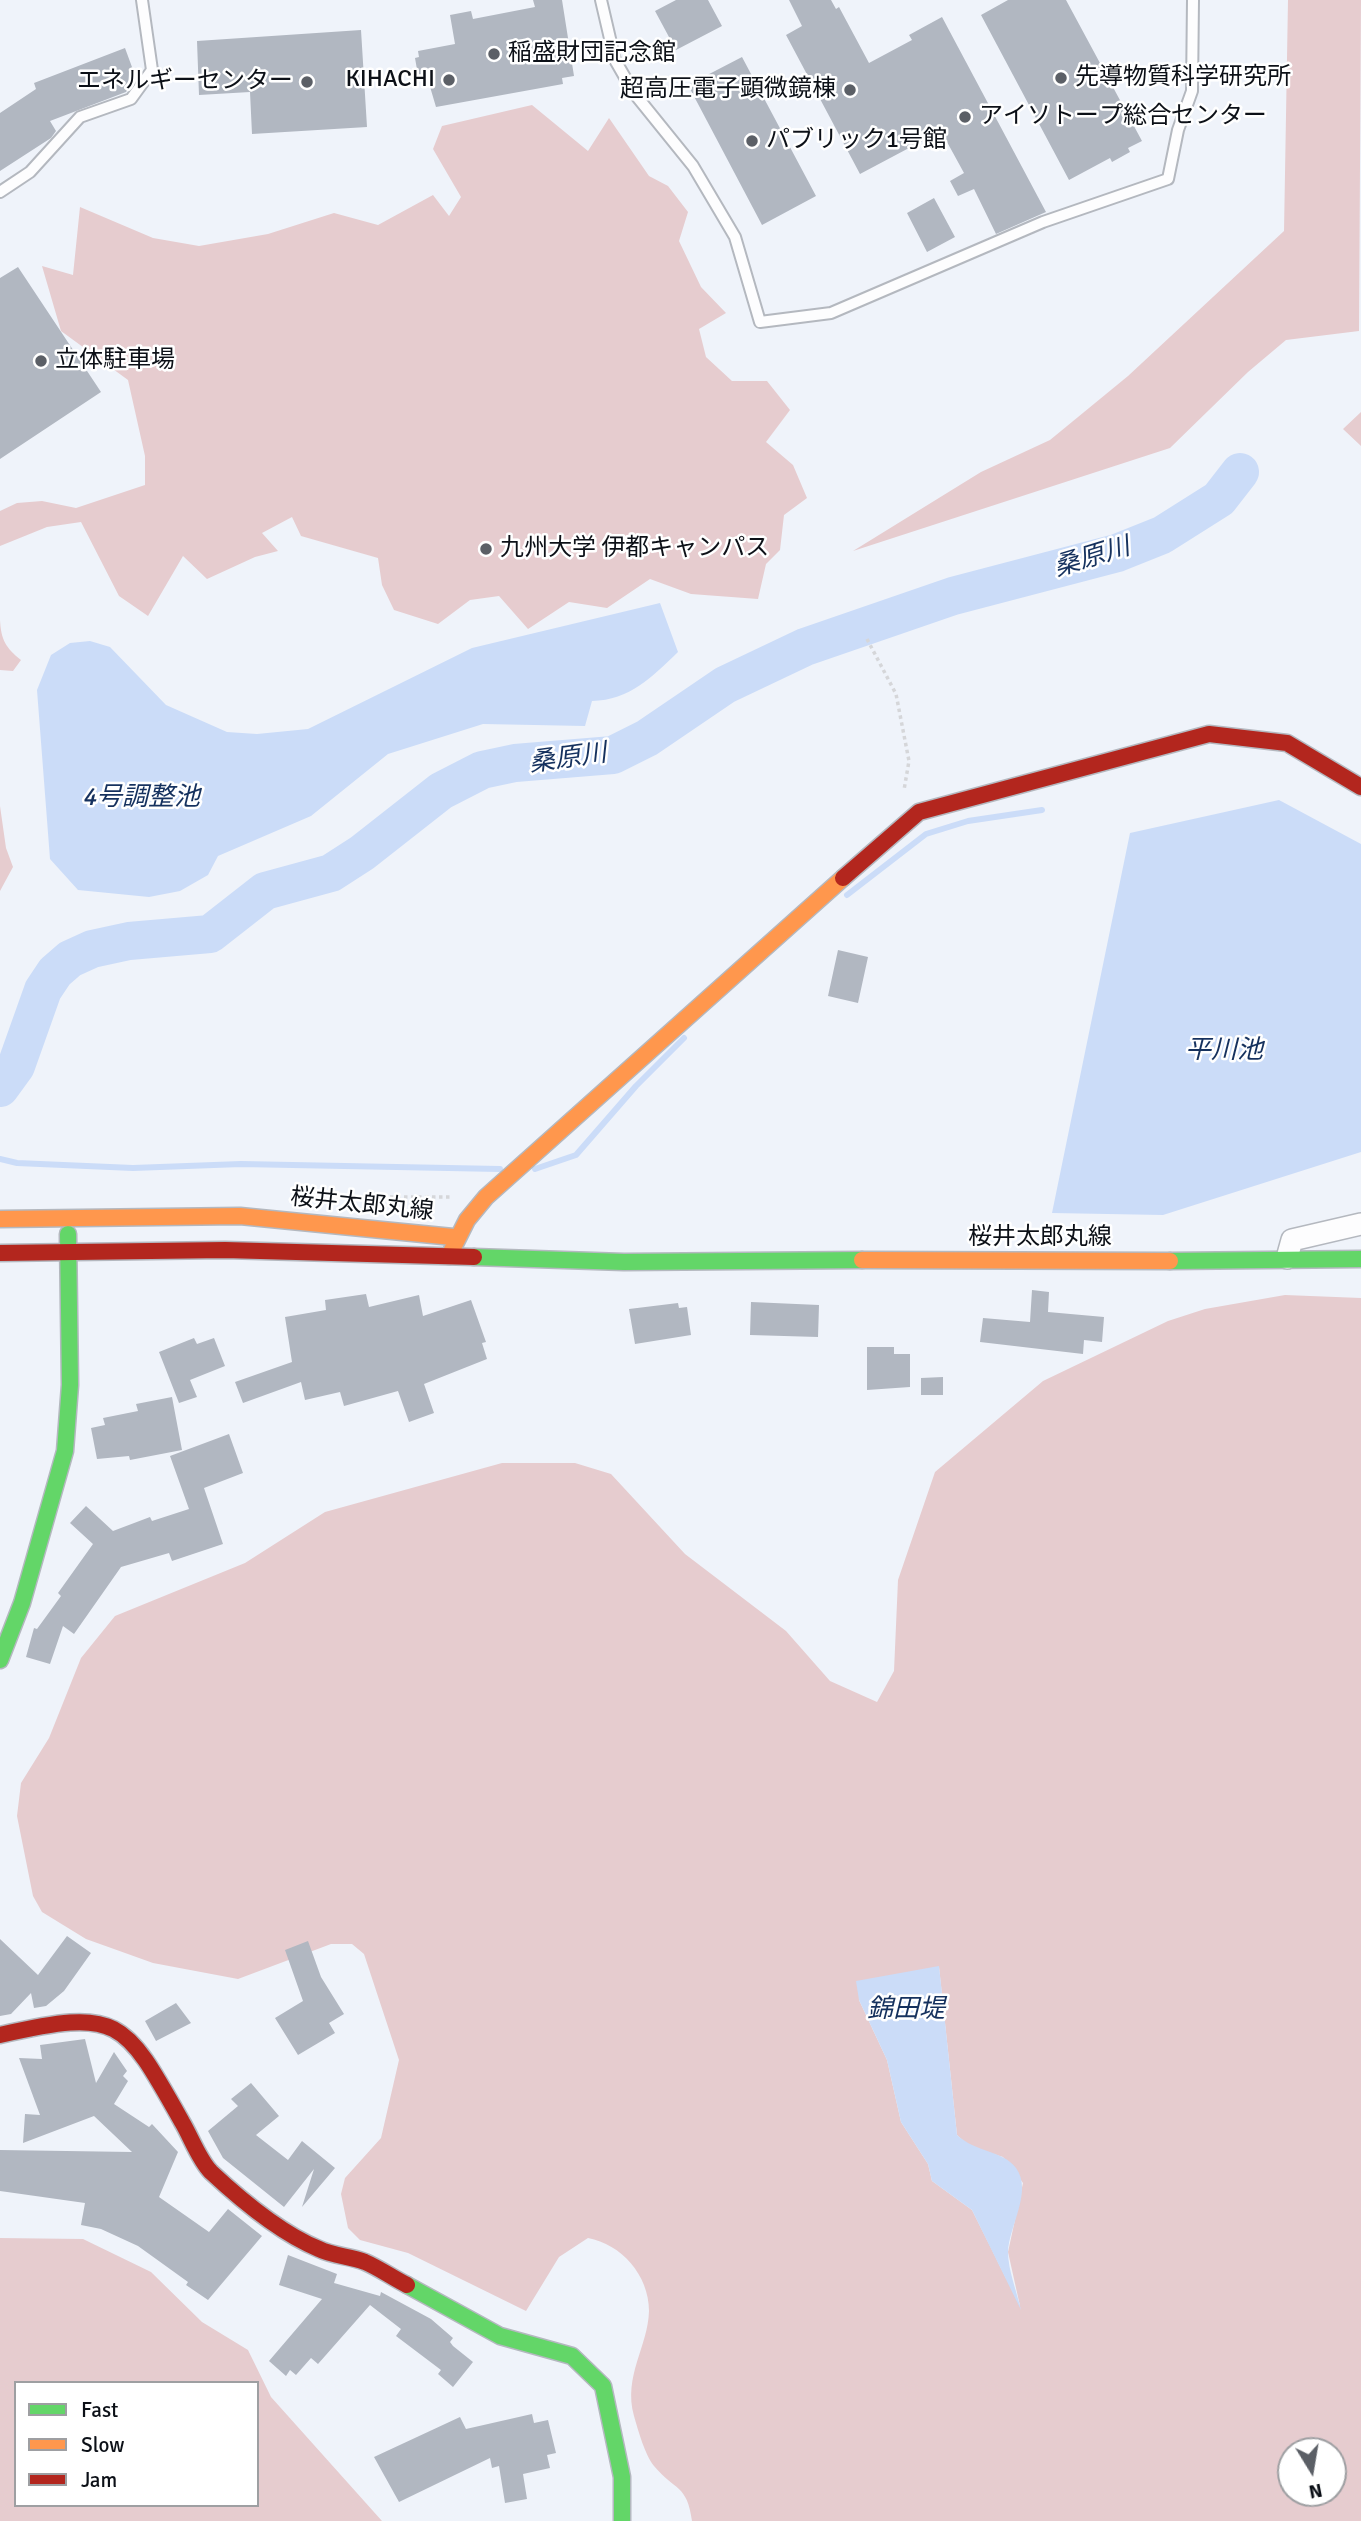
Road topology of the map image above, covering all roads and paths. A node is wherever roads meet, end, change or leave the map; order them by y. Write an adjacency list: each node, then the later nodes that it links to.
1 (142, 0): 4 (lane)
2 (601, 0): 3 (lane)
3 (1193, 0)
4 (0, 192)
5 (867, 639): 7 (path)
6 (1361, 787): 11 (street)
7 (904, 792)
8 (0, 1219): 9 (street, 桜井太郎丸線)
9 (67, 1219): 11 (street, 桜井太郎丸線); 14 (street)
10 (1361, 1224): 16 (street)
11 (464, 1238): 15 (street)
12 (496, 1241): 17 (street, 桜井太郎丸線)
13 (0, 1253): 14 (street, 桜井太郎丸線)
14 (68, 1253): 15 (street, 桜井太郎丸線); 19 (street)
15 (449, 1256): 17 (street, 桜井太郎丸線)
16 (1287, 1258): 17 (street, 桜井太郎丸線); 18 (street, 桜井太郎丸線)
17 (719, 1259)
18 (1361, 1259)
19 (0, 1660)
20 (0, 2035): 21 (street)
21 (622, 2521)

